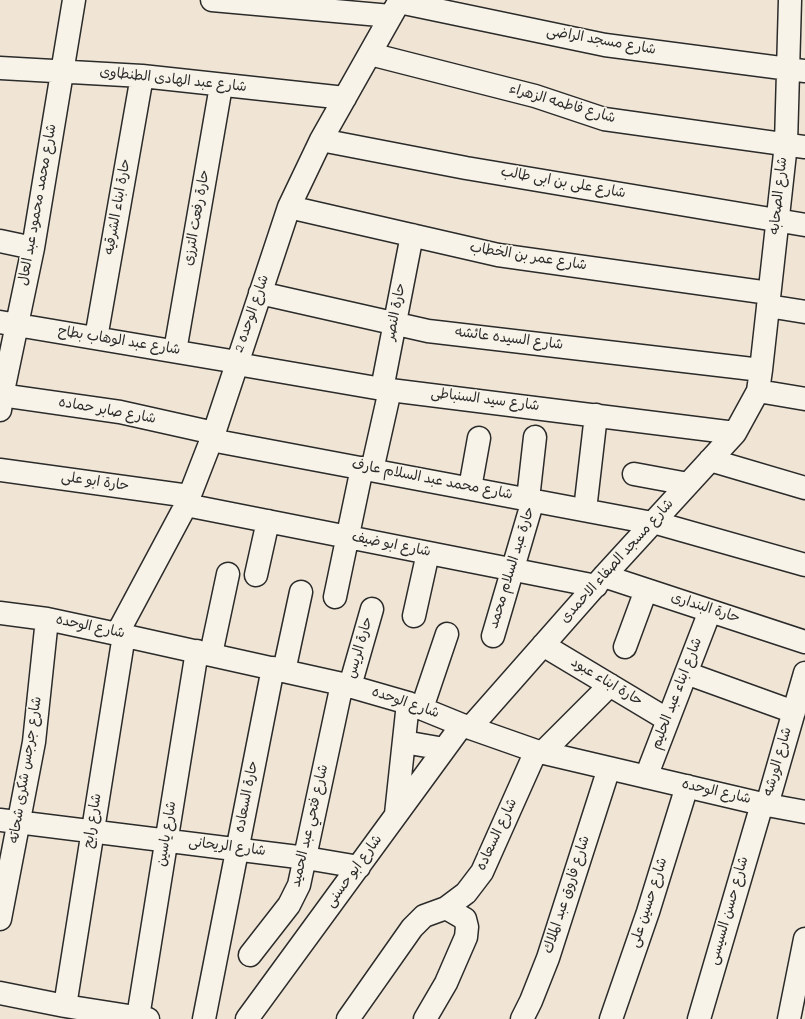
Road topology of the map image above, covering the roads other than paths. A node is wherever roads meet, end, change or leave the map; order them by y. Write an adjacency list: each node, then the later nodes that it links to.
1 (74, 0): 8 (street, شارع محمد محمود عبد العال)
2 (212, 0): 4 (street, شارع مسجد الراضى)
3 (784, 1): 7 (street, شارع الصحابه)
4 (397, 6): 5 (street, شارع الوحده 2); 7 (street, شارع مسجد الراضى)
5 (370, 54): 11 (street, شارع الوحده 2); 13 (street, شارع فاطمه الزهراء)
6 (0, 68): 8 (street, شارع عبد الهادى الطنطاوى)
7 (797, 70): 13 (street, شارع الصحابه)
8 (62, 71): 9 (street, شارع عبد الهادى الطنطاوى); 19 (street, شارع محمد محمود عبد العال)
9 (142, 76): 10 (street, شارع عبد الهادى الطنطاوى); 25 (street, حارة ابناء الشرقيه)
10 (221, 86): 11 (street, شارع عبد الهادى الطنطاوى); 26 (street, حارة رفعت الترزى)
11 (345, 98): 12 (street, شارع الوحده 2)
12 (321, 140): 14 (street, شارع الوحده 2); 15 (street, شارع على بن ابى طالب)
13 (795, 146): 15 (street, شارع الصحابه)
14 (289, 207): 17 (street, شارع عمر بن الخطاب); 20 (street, شارع الوحده 2)
15 (778, 221): 16 (street, شارع على بن ابى طالب); 21 (street, شارع الصحابه)
16 (805, 225)
17 (412, 235): 21 (street, شارع عمر بن الخطاب); 23 (street, حارة النصر)
18 (0, 241): 19 (street)
19 (33, 248): 24 (street, شارع محمد محمود عبد العال)
20 (260, 293): 23 (street, شارع السيده عائشه); 27 (street, شارع الوحده 2)
21 (769, 300): 22 (street, شارع عمر بن الخطاب); 28 (street, شارع الصحابه)
22 (805, 312)
23 (395, 323): 28 (street, شارع السيده عائشه); 29 (street, حارة النصر)
24 (8, 324): 25 (street, شارع عبد الوهاب بطاح); 32 (street, شارع محمد محمود عبد العال)
25 (96, 338): 26 (street, شارع عبد الوهاب بطاح)
26 (174, 351): 27 (street, شارع عبد الوهاب بطاح)
27 (237, 363): 29 (street, شارع سيد السنباطى); 35 (street, شارع الوحده 2)
28 (762, 370): 30 (street, شارع الصحابه)
29 (386, 389): 33 (street, شارع سيد السنباطى); 39 (street, حارة النصر)
30 (758, 391): 31 (street); 34 (street, شارع مسجد الصفاء الاحمدى)
31 (805, 399)
32 (1, 400): 35 (street, شارع صابر حماده)
33 (596, 415): 34 (street, شارع سيد السنباطى); 47 (street)
34 (735, 433): 38 (street, شارع مسجد الصفاء الاحمدى)
35 (213, 436): 39 (street, شارع محمد عبد السلام عارف); 46 (street, شارع الوحده 2)
36 (535, 437): 45 (street, حارة عبد السلام محمد)
37 (478, 438): 43 (street)
38 (710, 460): 42 (street, شارع مسجد الصفاء الاحمدى); 44 (street)
39 (367, 469): 43 (street, شارع محمد عبد السلام عارف); 50 (street, حارة النصر)
40 (0, 470): 46 (street, حارة ابو على)
41 (634, 474): 42 (street)
42 (688, 484): 49 (street, شارع مسجد الصفاء الاحمدى)
43 (470, 488): 45 (street, شارع محمد عبد السلام عارف)
44 (805, 488)
45 (531, 500): 47 (street, شارع محمد عبد السلام عارف); 53 (street, حارة عبد السلام محمد)
46 (188, 501): 48 (street, شارع ابو ضيف); 65 (street, شارع الوحده 2)
47 (585, 510): 49 (street, شارع محمد عبد السلام عارف)
48 (268, 521): 50 (street, شارع ابو ضيف); 55 (street)
49 (653, 523): 52 (street, شارع محمد عبد السلام عارف); 56 (street, شارع مسجد الصفاء الاحمدى)
50 (348, 537): 51 (street, شارع ابو ضيف); 59 (street, حارة النصر)
51 (428, 553): 53 (street, شارع ابو ضيف); 63 (street)
52 (805, 565)
53 (513, 570): 56 (street, شارع ابو ضيف); 67 (street, حارة عبد السلام محمد)
54 (228, 574): 71 (street, شارع ياسين)
55 (256, 575)
56 (600, 581): 57 (street, حارة البندارى); 69 (street, شارع مسجد الصفاء الاحمدى)
57 (646, 590): 61 (street, حارة البندارى); 70 (street)
58 (301, 592): 72 (street, حارة السعاده)
59 (335, 597)
60 (372, 609): 75 (street, حارة الريس)
61 (710, 611): 68 (street, حارة البندارى); 73 (street, شارع ابناء عبد الحليم)
62 (0, 613): 64 (street, شارع الوحده)
63 (414, 616)
64 (47, 619): 65 (street, شارع الوحده); 90 (street, شارع جرجس شكرى شحاته)
65 (120, 634): 71 (street, شارع الوحده); 91 (street, شارع رابح)
66 (447, 634): 77 (street)
67 (493, 636)
68 (805, 642)
69 (543, 645): 76 (street, حارة ابناء عبود); 80 (street, شارع مسجد الصفاء الاحمدى)
70 (625, 647)
71 (204, 653): 72 (street, شارع الوحده); 92 (street, شارع ياسين)
72 (279, 669): 75 (street, شارع الوحده); 93 (street, حارة السعاده)
73 (686, 673): 78 (street); 79 (street, شارع ابناء عبد الحليم)
74 (805, 673): 78 (street, شارع الورشه)
75 (346, 685): 77 (street, شارع الوحده); 94 (street, شارع فتحي عبد الحميد)
76 (610, 685): 79 (street, حارة ابناء عبود); 83 (street)
77 (415, 706): 80 (street, شارع الوحده); 81 (street)
78 (794, 712): 87 (street, شارع الورشه)
79 (668, 720): 85 (street, شارع ابناء عبد الحليم)
80 (466, 727): 82 (street, شارع ابو حسنى); 83 (street, شارع الوحده)
81 (404, 742): 82 (street); 89 (street)
82 (444, 749): 89 (street, شارع ابو حسنى)
83 (539, 752): 84 (street, شارع الوحده); 96 (street, شارع السعاده)
84 (609, 768): 85 (street, شارع الوحده); 107 (street, شارع فاروق عبد الملاك)
85 (646, 777): 86 (street, شارع الوحده)
86 (687, 786): 87 (street, شارع الوحده); 108 (street, شارع حسين على)
87 (764, 804): 88 (street, شارع الوحده); 109 (street, شارع حسن السيسى)
88 (805, 812)
89 (396, 815): 95 (street, شارع ابو حسنى)
90 (9, 821): 91 (street, شارع الريحانى); 97 (street, شارع جرجس شكرى شحاته)
91 (93, 831): 92 (street, شارع الريحانى); 101 (street, شارع رابح)
92 (166, 841): 93 (street, شارع الريحانى); 102 (street, شارع ياسين)
93 (237, 850): 94 (street, شارع الريحانى); 103 (street, حارة السعاده)
94 (306, 858): 95 (street, شارع الريحانى); 99 (street, شارع فتحي عبد الحميد)
95 (359, 867): 104 (street, شارع ابو حسنى)
96 (446, 908): 105 (street, شارع السعاده); 106 (street)
97 (0, 919)
98 (805, 939): 110 (street)
99 (250, 955)
100 (0, 993): 101 (street)
101 (65, 1006): 102 (street)
102 (143, 1018)
103 (204, 1019)
104 (247, 1019)
105 (348, 1019)
106 (425, 1019)
107 (522, 1019)
108 (611, 1019)
109 (699, 1019)
110 (789, 1019)

